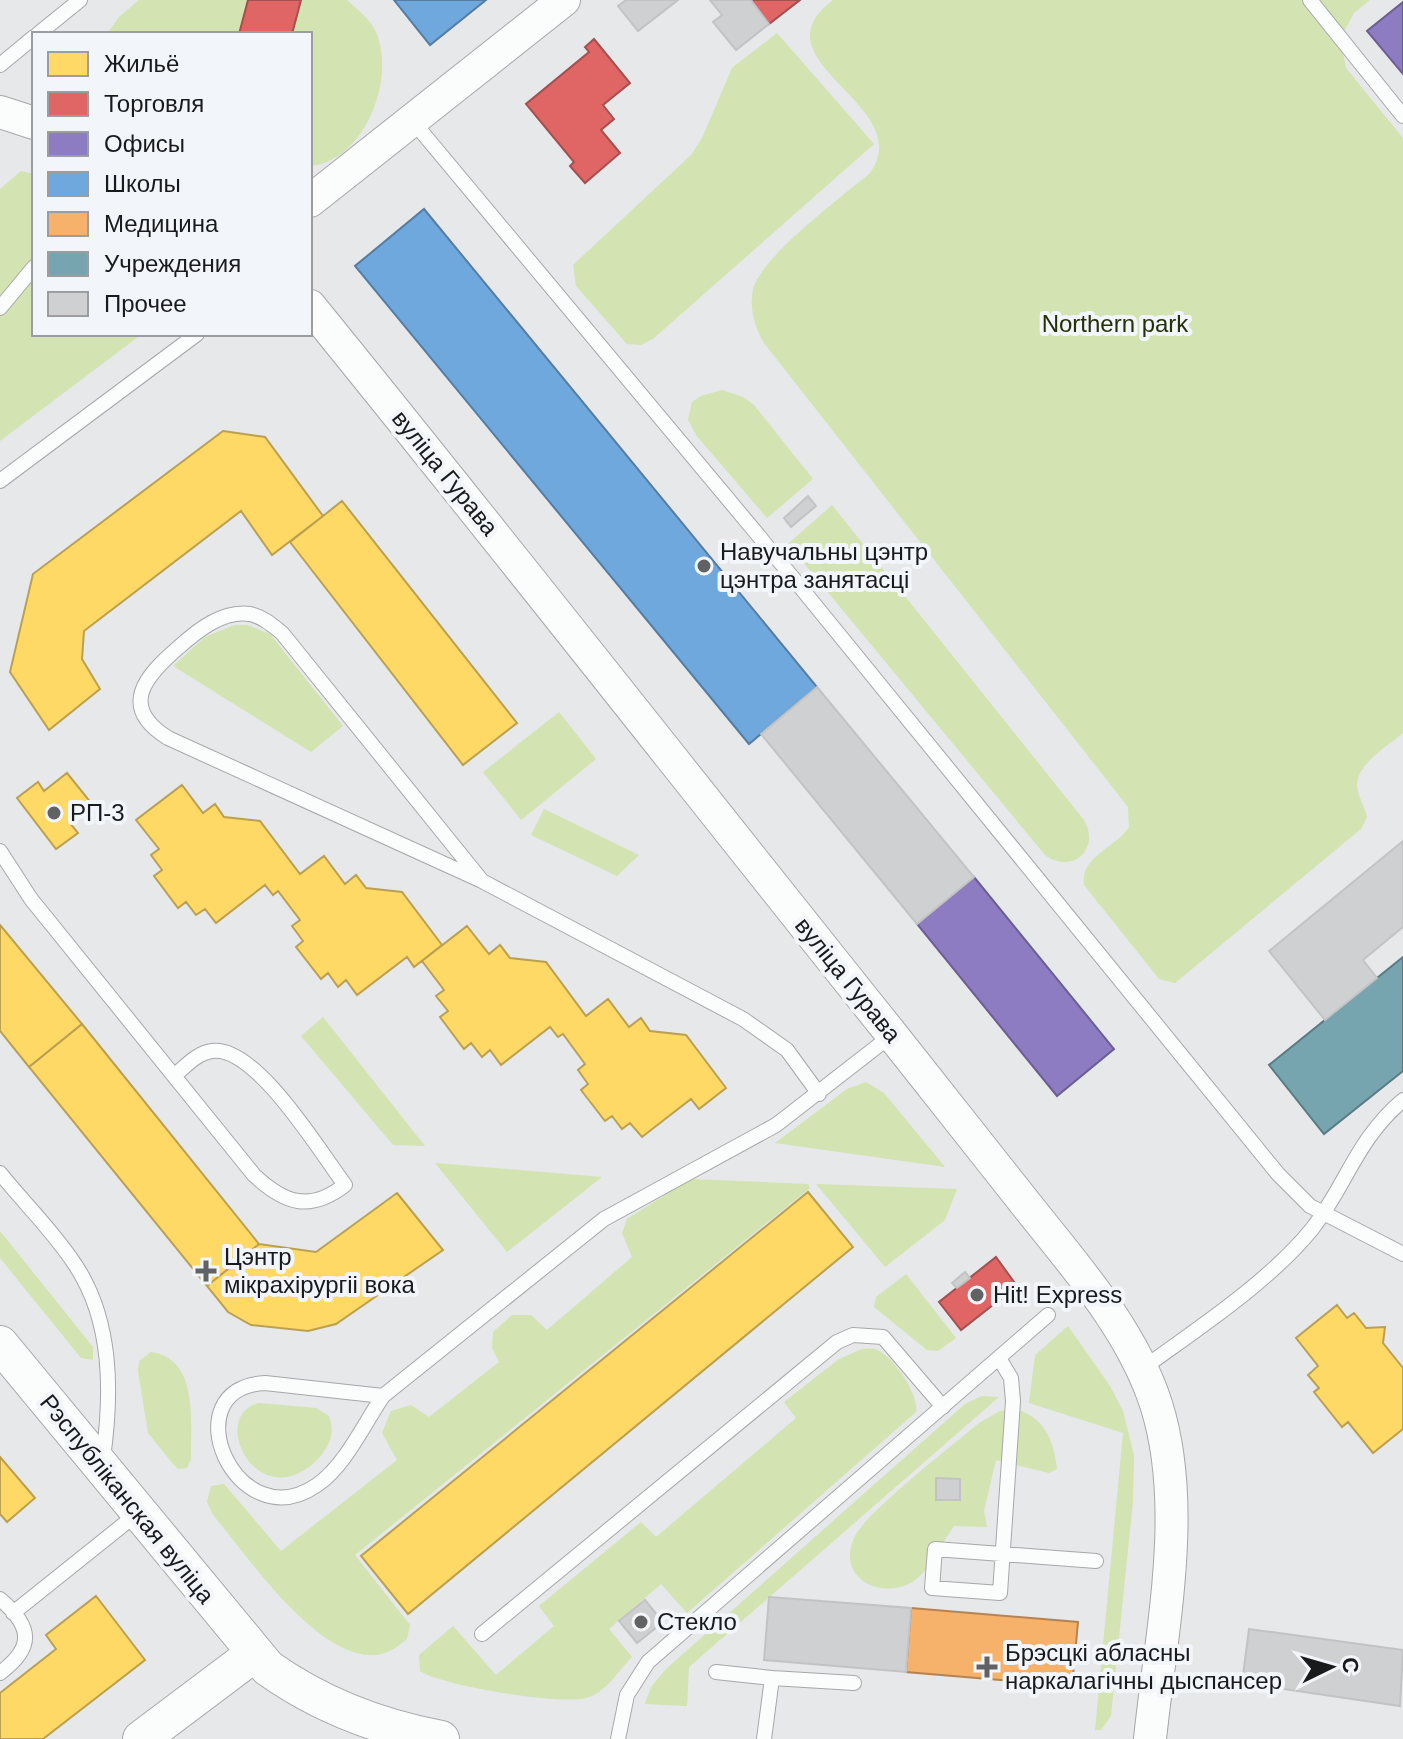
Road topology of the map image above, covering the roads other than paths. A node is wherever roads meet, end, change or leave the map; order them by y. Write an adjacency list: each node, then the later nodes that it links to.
1 (80, 0): 4 (lane)
2 (564, 0): 9 (street)
3 (1310, 0): 8 (lane)
4 (41, 32)
5 (32, 39): 6 (lane)
6 (0, 65)
7 (0, 112): 10 (street)
8 (1403, 116)
9 (411, 119): 11 (street); 24 (lane)
10 (32, 122)
11 (312, 199)
12 (32, 273): 13 (lane)
13 (0, 308)
14 (312, 309): 19 (street, вуліца Гурава)
15 (194, 336): 16 (lane)
16 (0, 481)
17 (0, 851): 20 (lane)
18 (482, 881): 18 (lane); 21 (lane)
19 (892, 1035): 21 (lane); 29 (street, вуліца Гурава)
20 (175, 1075): 20 (lane)
21 (819, 1094): 30 (lane)
22 (1403, 1100): 24 (lane)
23 (0, 1173): 32 (lane)
24 (1322, 1213): 25 (lane); 29 (lane)
25 (1403, 1254)
26 (1048, 1315): 28 (lane)
27 (0, 1344): 32 (main road, Рэспубліканская вуліца)
28 (999, 1358): 31 (lane); 34 (lane)
29 (1142, 1369): 48 (street, вуліца Гурава)
30 (383, 1396): 30 (lane)
31 (943, 1407): 38 (lane); 46 (lane)
32 (101, 1467): 33 (main road, Рэспубліканская вуліца)
33 (139, 1512): 37 (lane); 39 (main road, Рэспубліканская вуліца)
34 (1005, 1553): 34 (lane); 35 (lane)
35 (1096, 1561)
36 (0, 1599): 37 (lane)
37 (13, 1613): 41 (lane)
38 (482, 1634)
39 (254, 1654): 44 (main road); 45 (main road, Рэспубліканская вуліца)
40 (716, 1672): 42 (lane)
41 (0, 1673)
42 (772, 1678): 43 (lane); 47 (lane)
43 (854, 1683)
44 (141, 1739)
45 (441, 1739)
46 (618, 1739)
47 (764, 1739)
48 (1150, 1739)

